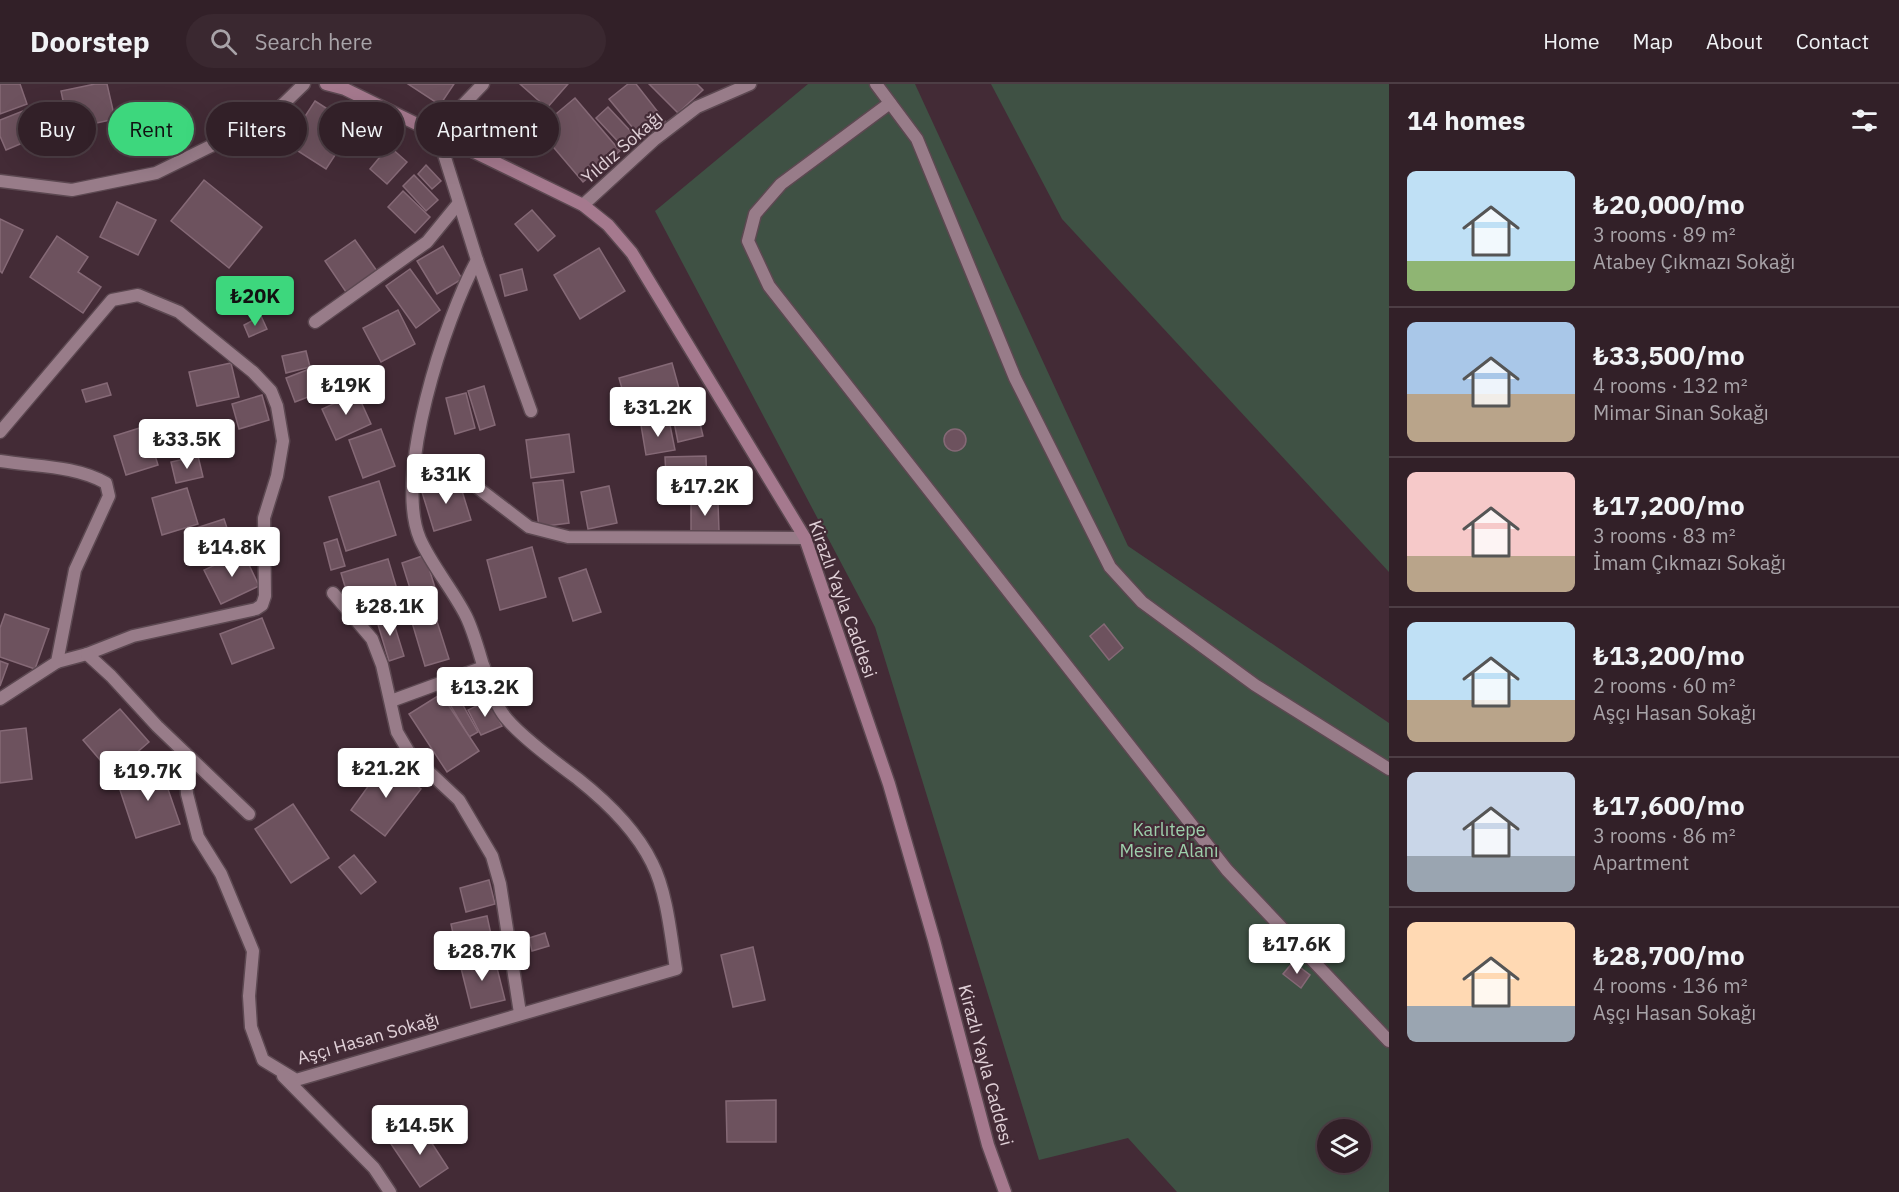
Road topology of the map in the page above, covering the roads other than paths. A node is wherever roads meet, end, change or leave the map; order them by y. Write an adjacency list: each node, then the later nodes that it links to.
1 (304, 84): 11 (street)
2 (326, 84): 8 (main road, Kirazlı Yayla Caddesi)
3 (483, 84): 6 (street)
4 (750, 84): 13 (street, Yıldız Sokağı)
5 (876, 84): 7 (street)
6 (466, 102)
7 (890, 103): 28 (street); 31 (street)
8 (416, 122)
9 (444, 156): 12 (street)
10 (485, 156): 13 (main road, Kirazlı Yayla Caddesi)
11 (0, 181)
12 (458, 204): 14 (street); 15 (street)
13 (584, 205): 20 (main road, Kirazlı Yayla Caddesi)
14 (477, 260): 16 (street); 19 (street)
15 (315, 322)
16 (531, 411)
17 (0, 432): 22 (street)
18 (0, 461): 23 (street)
19 (416, 462): 20 (street); 24 (street)
20 (805, 537): 34 (main road, Kirazlı Yayla Caddesi)
21 (333, 593): 26 (street)
22 (87, 654): 23 (street); 27 (street)
23 (57, 662): 25 (street)
24 (484, 666): 26 (street); 30 (street, Aşçı Hasan Sokağı)
25 (0, 699)
26 (391, 701): 30 (street)
27 (185, 753): 29 (street); 32 (street, Aşçı Hasan Sokağı)
28 (1389, 769)
29 (249, 814)
30 (520, 1013): 32 (street, Aşçı Hasan Sokağı)
31 (1389, 1041)
32 (276, 1070): 33 (street)
33 (390, 1192)
34 (1005, 1192)

